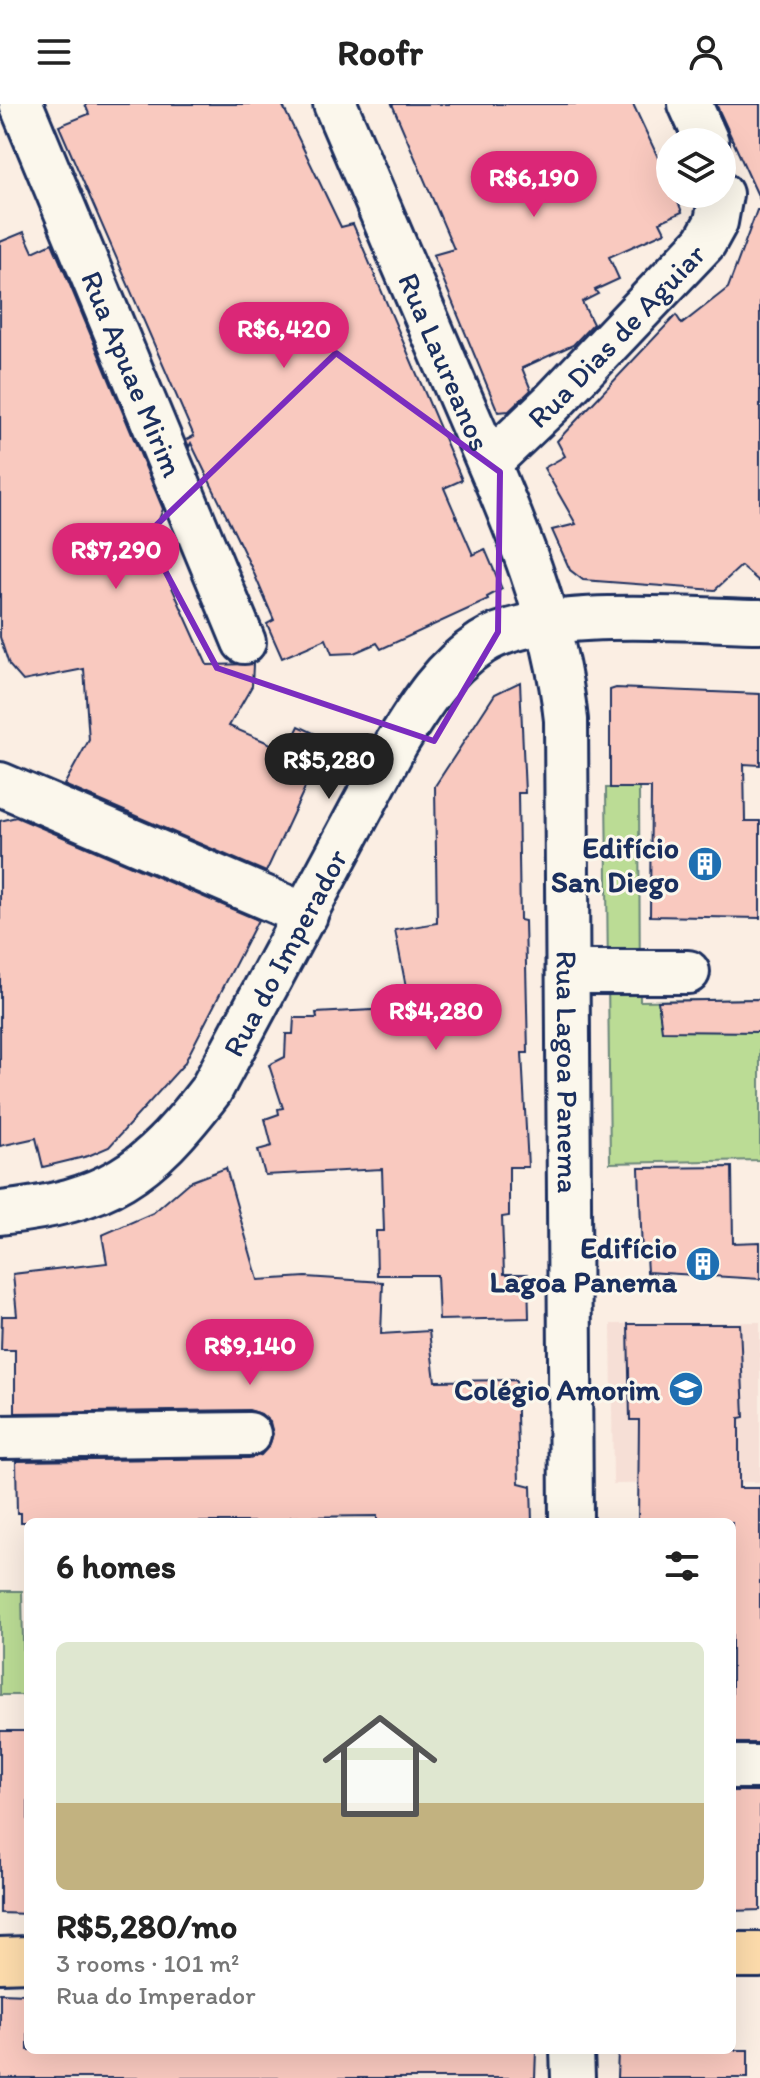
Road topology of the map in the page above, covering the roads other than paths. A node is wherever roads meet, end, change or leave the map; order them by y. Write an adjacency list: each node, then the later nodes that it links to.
1 (21, 104): 9 (street, Rua Apuae Mirim)
2 (335, 104): 6 (street, Rua Laureanos)
3 (690, 104): 4 (street)
4 (701, 128)
5 (718, 208): 6 (street, Rua Dias de Aguiar)
6 (489, 463): 8 (street, Rua Laureanos)
7 (760, 621): 8 (street, Rua do Imperador)
8 (548, 623): 11 (street, Rua do Imperador); 12 (street, Rua Lagoa Panema)
9 (244, 642)
10 (0, 784): 11 (street)
11 (306, 915): 14 (street, Rua do Imperador)
12 (568, 972): 13 (street); 17 (street, Rua Lagoa Panema)
13 (688, 972)
14 (0, 1213)
15 (249, 1434): 16 (street)
16 (0, 1437)
17 (571, 1518)
18 (736, 1767): 19 (street)
19 (760, 1767)
20 (736, 1955): 21 (main road)
21 (760, 1955)
22 (24, 1959): 23 (main road)
23 (0, 1960)
24 (572, 2054): 25 (street)
25 (573, 2078)

